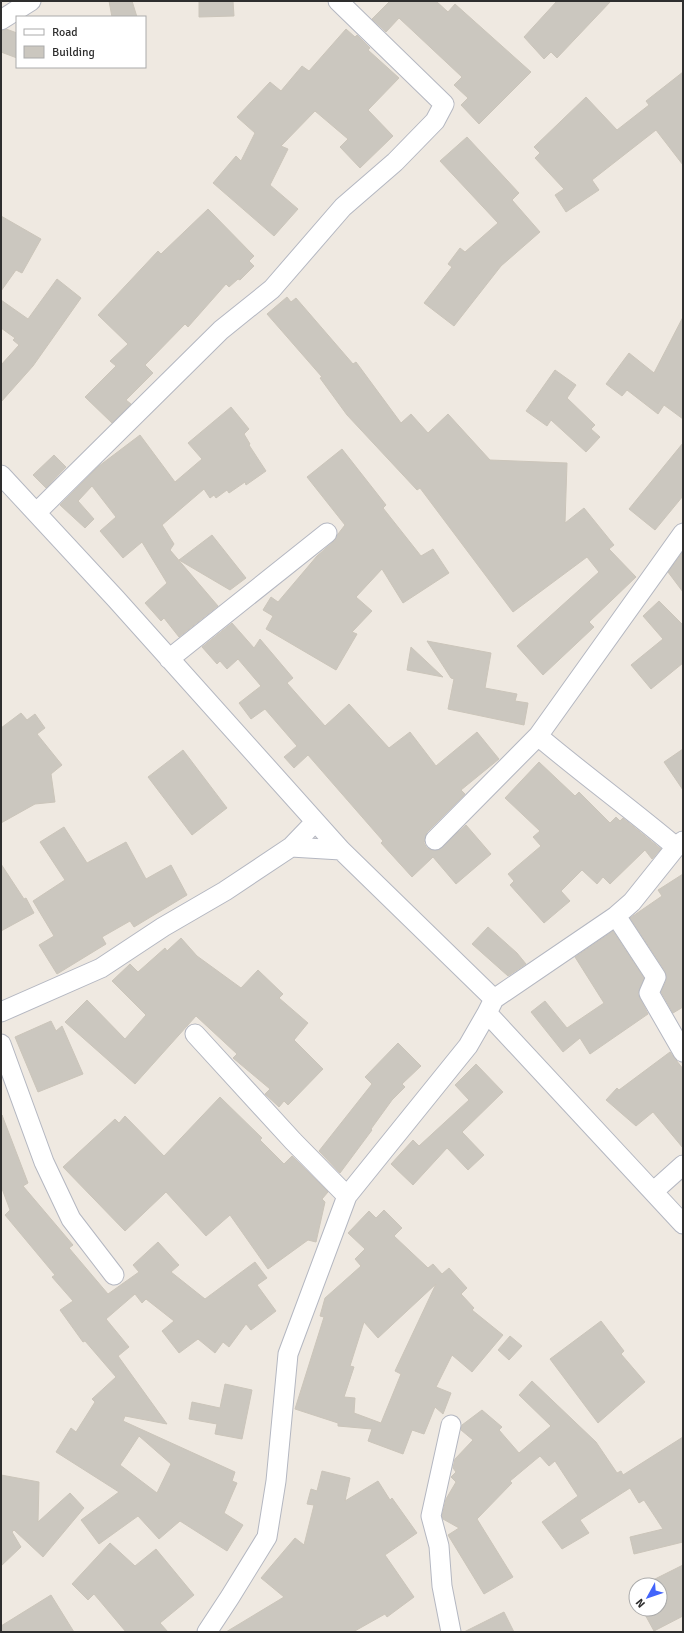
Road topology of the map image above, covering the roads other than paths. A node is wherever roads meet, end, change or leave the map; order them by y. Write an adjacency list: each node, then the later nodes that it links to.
1 (31, 1): 3 (street)
2 (338, 1): 5 (street)
3 (1, 20)
4 (1, 475): 5 (street)
5 (37, 512): 8 (street)
6 (683, 533): 9 (street)
7 (327, 534): 8 (street)
8 (169, 659): 10 (street)
9 (538, 736): 11 (street); 12 (street)
10 (315, 822): 13 (street); 14 (street)
11 (435, 840)
12 (679, 844): 15 (street)
13 (291, 847): 14 (street); 17 (street)
14 (341, 850): 16 (street)
15 (616, 916): 16 (street); 20 (street)
16 (491, 1006): 22 (street); 23 (street)
17 (1, 1012)
18 (195, 1034): 23 (street)
19 (1, 1044): 25 (street)
20 (683, 1052)
21 (683, 1165): 22 (street)
22 (654, 1191): 24 (street)
23 (348, 1196): 27 (street)
24 (683, 1224)
25 (114, 1275)
26 (451, 1425): 28 (street)
27 (207, 1632)
28 (451, 1632)

